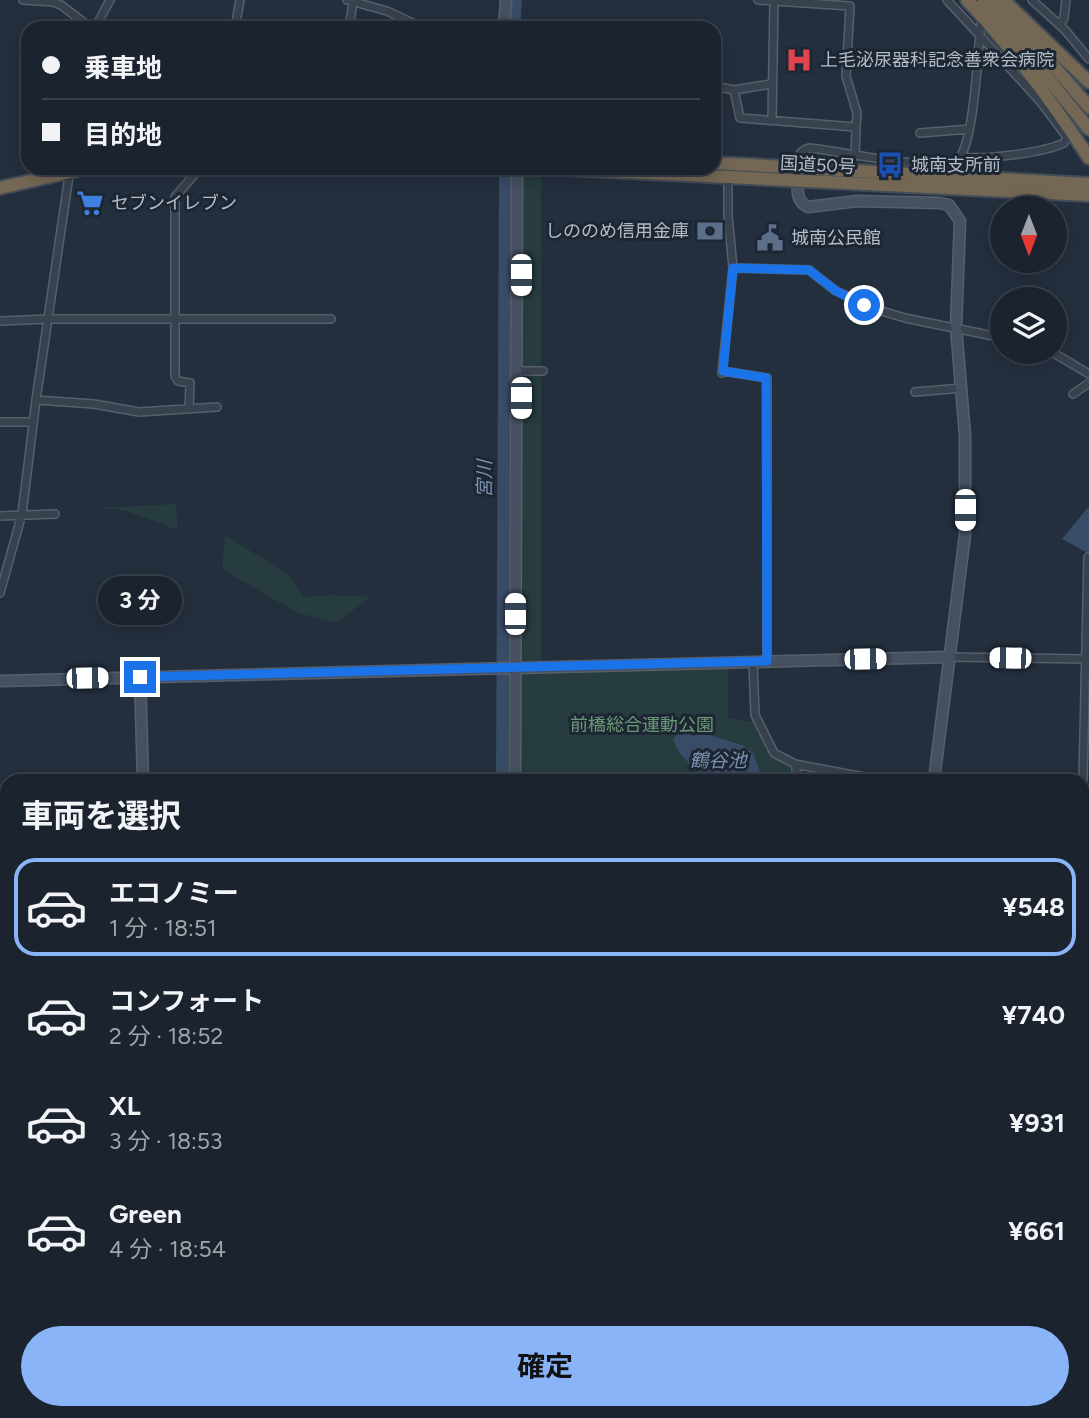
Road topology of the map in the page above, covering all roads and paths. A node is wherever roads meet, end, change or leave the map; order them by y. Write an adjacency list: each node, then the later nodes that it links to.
1 (23, 0): 18 (street)
2 (110, 0): 19 (street)
3 (240, 0): 20 (street)
4 (388, 0): 17 (street)
5 (506, 0): 23 (street)
6 (758, 0): 15 (street)
7 (947, 0): 26 (street)
8 (967, 0): 42 (highway)
9 (978, 0): 38 (highway)
10 (989, 0): 34 (highway)
11 (1003, 0): 30 (highway)
12 (1032, 0): 25 (street)
13 (1066, 0): 25 (street)
14 (349, 1): 17 (street); 21 (street)
15 (774, 1): 16 (street); 31 (street)
16 (850, 3): 36 (street)
17 (387, 11): 22 (street)
18 (83, 21)
19 (97, 21)
20 (236, 21)
21 (349, 21)
22 (408, 21)
23 (505, 21)
24 (981, 24): 26 (street)
25 (1060, 25): 28 (street)
26 (979, 35): 29 (street); 41 (street)
27 (922, 58): 29 (street)
28 (1089, 59)
29 (977, 63): 37 (street)
30 (1089, 82)
31 (771, 84): 33 (street); 35 (street)
32 (721, 87): 33 (street)
33 (734, 90): 35 (street)
34 (1089, 107)
35 (772, 121): 36 (street)
36 (856, 128): 40 (street)
37 (969, 129): 39 (street); 41 (street)
38 (1089, 129)
39 (920, 133)
40 (855, 156): 41 (street); 44 (street)
41 (960, 157)
42 (1088, 157): 52 (highway)
43 (721, 163): 44 (highway, 国道50号)
44 (796, 167): 52 (highway, 国道50号)
45 (51, 175): 54 (highway)
46 (69, 175): 57 (street)
47 (194, 175): 58 (street)
48 (519, 175): 64 (street)
49 (673, 175): 50 (highway, 国道50号)
50 (728, 178): 51 (highway, 国道50号); 56 (street)
51 (797, 181): 55 (highway, 国道50号); 61 (street)
52 (1065, 183): 53 (highway, 国道50号)
53 (1089, 184)
54 (0, 188)
55 (1089, 195)
56 (733, 268): 61 (street); 83 (street)
57 (49, 318): 58 (street); 60 (street); 71 (street)
58 (175, 319): 59 (street); 73 (street)
59 (331, 319)
60 (0, 321)
61 (956, 327): 62 (street); 68 (street)
62 (990, 335)
63 (1067, 361): 66 (street)
64 (518, 371): 65 (street); 85 (street)
65 (543, 371)
66 (1089, 374)
67 (1089, 383): 70 (street)
68 (962, 388): 69 (street); 81 (street)
69 (915, 392)
70 (1073, 394)
71 (36, 400): 73 (street); 75 (street)
72 (217, 407): 73 (street)
73 (189, 409)
74 (0, 422): 75 (street)
75 (33, 422): 77 (street)
76 (55, 513): 77 (street)
77 (22, 514): 78 (street); 80 (street)
78 (0, 516)
79 (1088, 557): 82 (street)
80 (0, 593)
81 (948, 657): 82 (street); 83 (street); 94 (street)
82 (1088, 659): 95 (street)
83 (767, 661): 84 (street)
84 (753, 662): 85 (street); 88 (street)
85 (511, 668): 86 (street); 90 (street); 91 (street)
86 (140, 677): 87 (street); 89 (street)
87 (0, 681)
88 (795, 764): 92 (street); 93 (street)
89 (143, 774)
90 (514, 774)
91 (520, 774)
92 (797, 774)
93 (848, 774)
94 (935, 774)
95 (1083, 774)

